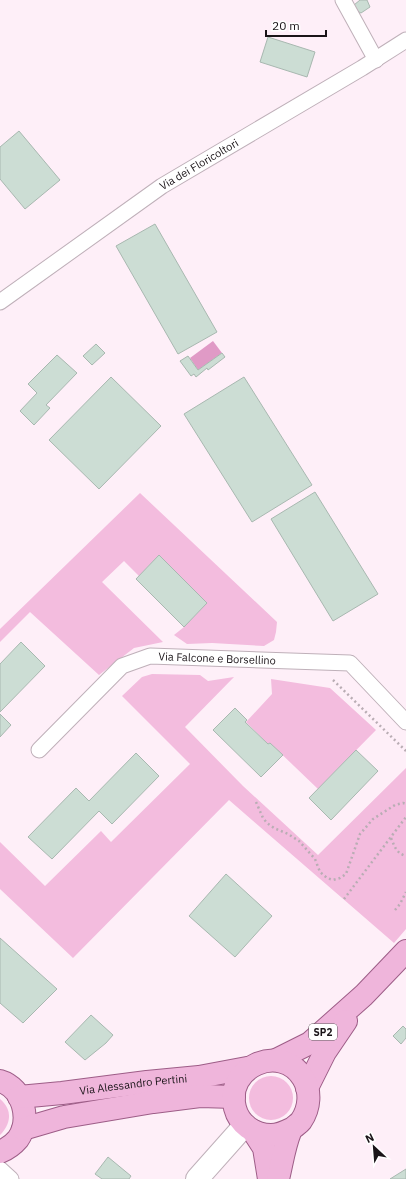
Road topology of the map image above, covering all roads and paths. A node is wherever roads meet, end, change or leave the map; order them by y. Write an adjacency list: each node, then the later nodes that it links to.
1 (343, 0): 3 (street)
2 (406, 40): 3 (street, Via dei Floricoltori)
3 (376, 60): 4 (street, Via dei Floricoltori)
4 (0, 302)
5 (310, 661): 6 (street, Via Falcone e Borsellino); 7 (street, Via Falcone e Borsellino); 8 (path)
6 (406, 722)
7 (39, 750)
8 (406, 751)
9 (256, 802): 10 (path)
10 (406, 804)
11 (406, 818): 12 (path)
12 (391, 837): 13 (path); 15 (path)
13 (406, 856)
14 (406, 892): 16 (path)
15 (344, 900)
16 (395, 910)
17 (406, 951): 18 (main road, SP2)
18 (364, 995): 19 (main road, SP2); 22 (main road, SP2)
19 (276, 1060): 20 (main road); 22 (main road)
20 (247, 1068): 23 (main road, Via Alessandro Pertini); 24 (main road)
21 (0, 1081): 23 (main road)
22 (307, 1088): 27 (main road)
23 (19, 1096): 26 (main road)
24 (234, 1097): 25 (main road); 26 (main road, Via Alessandro Pertini)
25 (249, 1128): 27 (main road); 31 (main road); 32 (main road)
26 (23, 1129): 28 (main road)
27 (291, 1129): 33 (main road)
28 (0, 1152)
29 (0, 1169): 30 (street)
30 (11, 1179)
31 (197, 1179)
32 (269, 1179)
33 (278, 1179)

